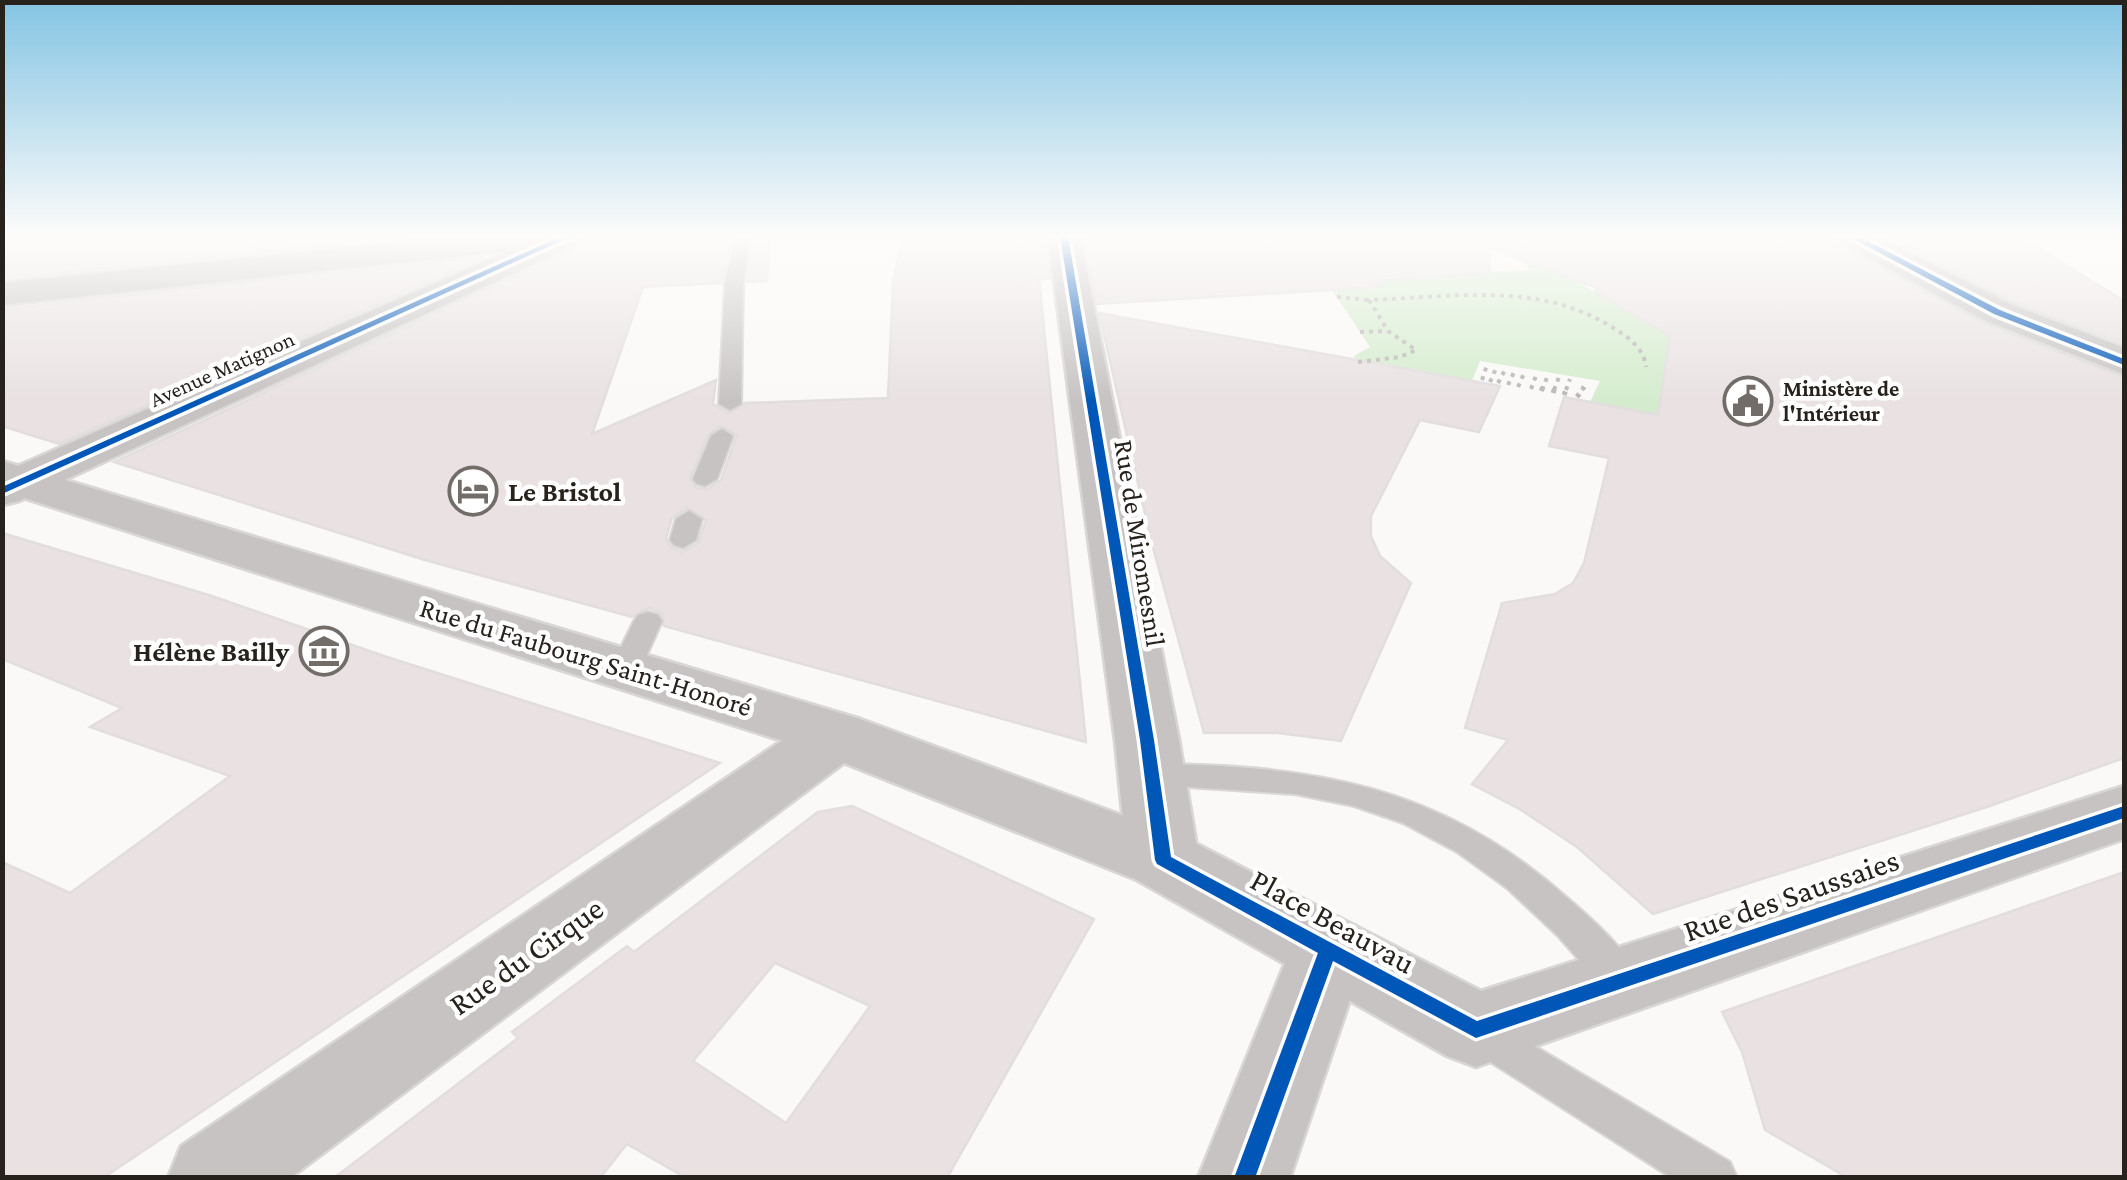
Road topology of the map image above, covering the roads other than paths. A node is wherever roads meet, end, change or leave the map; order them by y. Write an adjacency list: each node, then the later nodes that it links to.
1 (30, 291): 6 (street)
2 (444, 291): 11 (street, Avenue Matignon)
3 (734, 291): 8 (lane)
4 (1073, 291): 13 (street, Rue de Miromesnil)
5 (1957, 291): 7 (street)
6 (2, 294)
7 (2124, 362)
8 (730, 404)
9 (722, 436): 10 (lane)
10 (705, 479)
11 (10, 483): 12 (street, Rue du Faubourg Saint-Honoré)
12 (837, 736): 15 (street, Rue du Faubourg Saint-Honoré); 19 (street, Rue du Cirque)
13 (1152, 776): 15 (street, Rue de Miromesnil); 17 (lane)
14 (2124, 812): 17 (street, Rue des Saussaies)
15 (1163, 860): 16 (street, Place Beauvau)
16 (1328, 950): 18 (street, Place Beauvau); 20 (street)
17 (1623, 982): 18 (street, Rue des Saussaies)
18 (1476, 1030): 21 (lane)
19 (214, 1178)
20 (1244, 1178)
21 (1714, 1178)

